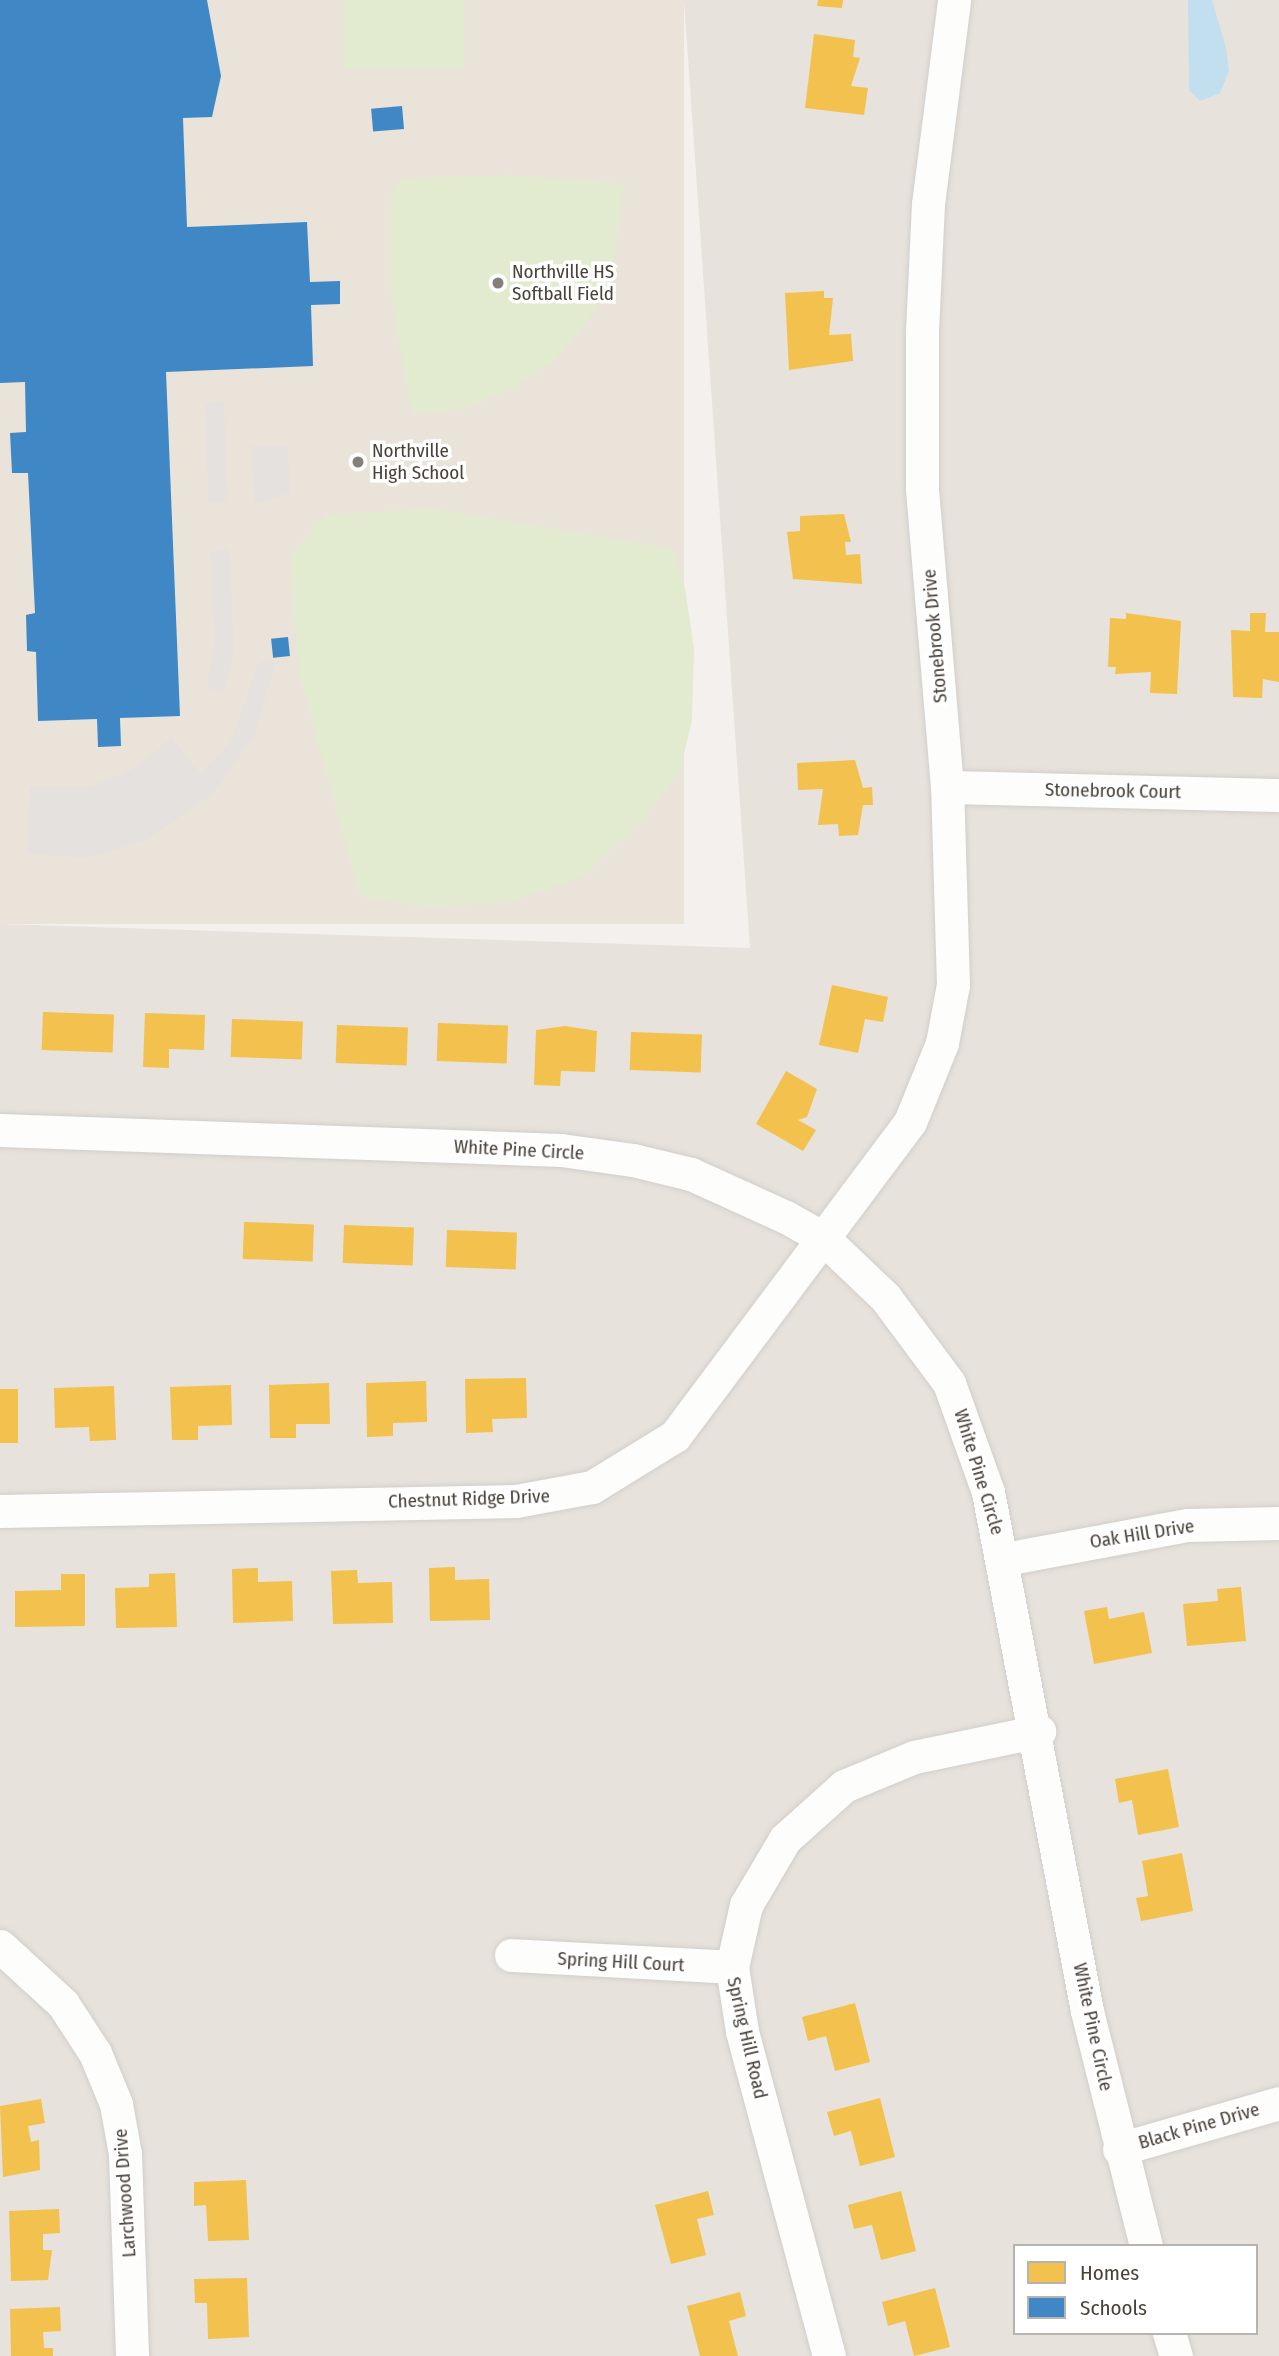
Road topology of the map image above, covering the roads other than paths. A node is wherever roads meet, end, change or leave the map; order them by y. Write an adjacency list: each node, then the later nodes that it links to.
1 (954, 0): 2 (street, Stonebrook Drive)
2 (947, 787): 3 (street, Stonebrook Court); 5 (street, Stonebrook Drive)
3 (1279, 795)
4 (0, 1130): 5 (street, White Pine Circle)
5 (823, 1238): 6 (street, Chestnut Ridge Drive); 8 (street, White Pine Circle)
6 (0, 1511)
7 (1279, 1523): 8 (street, Oak Hill Drive)
8 (1005, 1559): 9 (street, White Pine Circle)
9 (1039, 1731): 12 (street, Spring Hill Road); 14 (street, White Pine Circle)
10 (0, 1946): 17 (street, Larchwood Drive)
11 (511, 1955): 12 (street, Spring Hill Court)
12 (732, 1967): 18 (street, Spring Hill Road)
13 (1279, 2104): 14 (street, Black Pine Drive)
14 (1119, 2149): 15 (street, White Pine Circle)
15 (1145, 2244)
16 (1170, 2335): 19 (street)
17 (132, 2356)
18 (829, 2356)
19 (1175, 2356)

